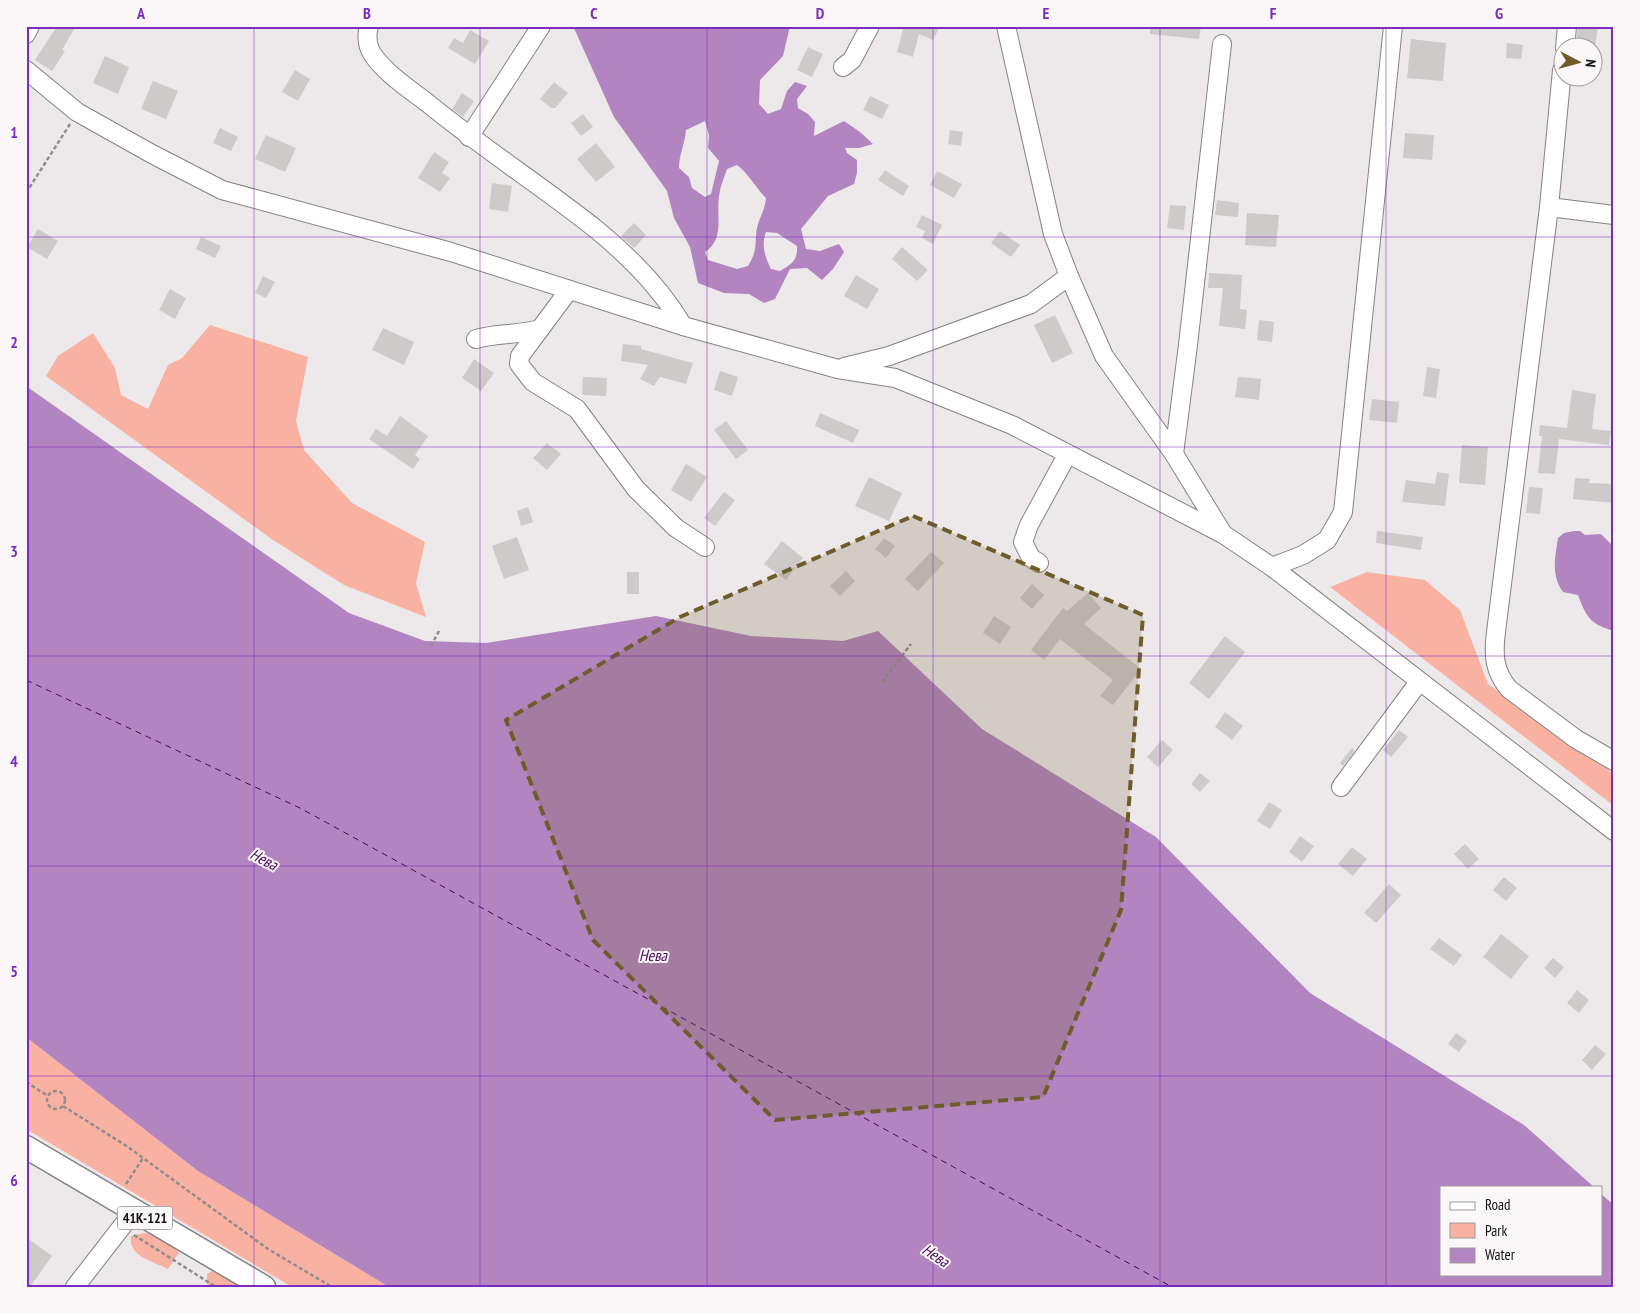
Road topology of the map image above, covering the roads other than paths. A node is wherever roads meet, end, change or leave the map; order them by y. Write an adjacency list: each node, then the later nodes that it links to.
1 (30, 26): 7 (street)
2 (369, 26): 12 (street)
3 (541, 26): 12 (street)
4 (870, 26): 9 (street)
5 (1006, 26): 15 (street)
6 (1393, 26): 26 (street)
7 (26, 34)
8 (1222, 44): 21 (street)
9 (843, 66)
10 (26, 70): 16 (street)
11 (1560, 88): 13 (street)
12 (469, 137): 17 (street)
13 (1549, 207): 14 (street); 28 (street)
14 (1614, 215)
15 (1069, 276): 20 (street); 21 (street)
16 (569, 290): 17 (street); 18 (street)
17 (683, 326): 20 (street)
18 (540, 328): 19 (street); 24 (street)
19 (476, 340)
20 (838, 369): 22 (street)
21 (1174, 454): 23 (street)
22 (1067, 455): 23 (street); 25 (street)
23 (1223, 534): 26 (street)
24 (705, 547)
25 (1039, 563)
26 (1272, 567): 27 (street)
27 (1419, 682): 29 (street); 30 (street)
28 (1614, 761)
29 (1341, 787)
30 (1614, 831)
31 (26, 1147): 32 (main road, 41К-121)
32 (134, 1212): 33 (street); 34 (main road, 41К-121)
33 (75, 1287)
34 (264, 1287)

